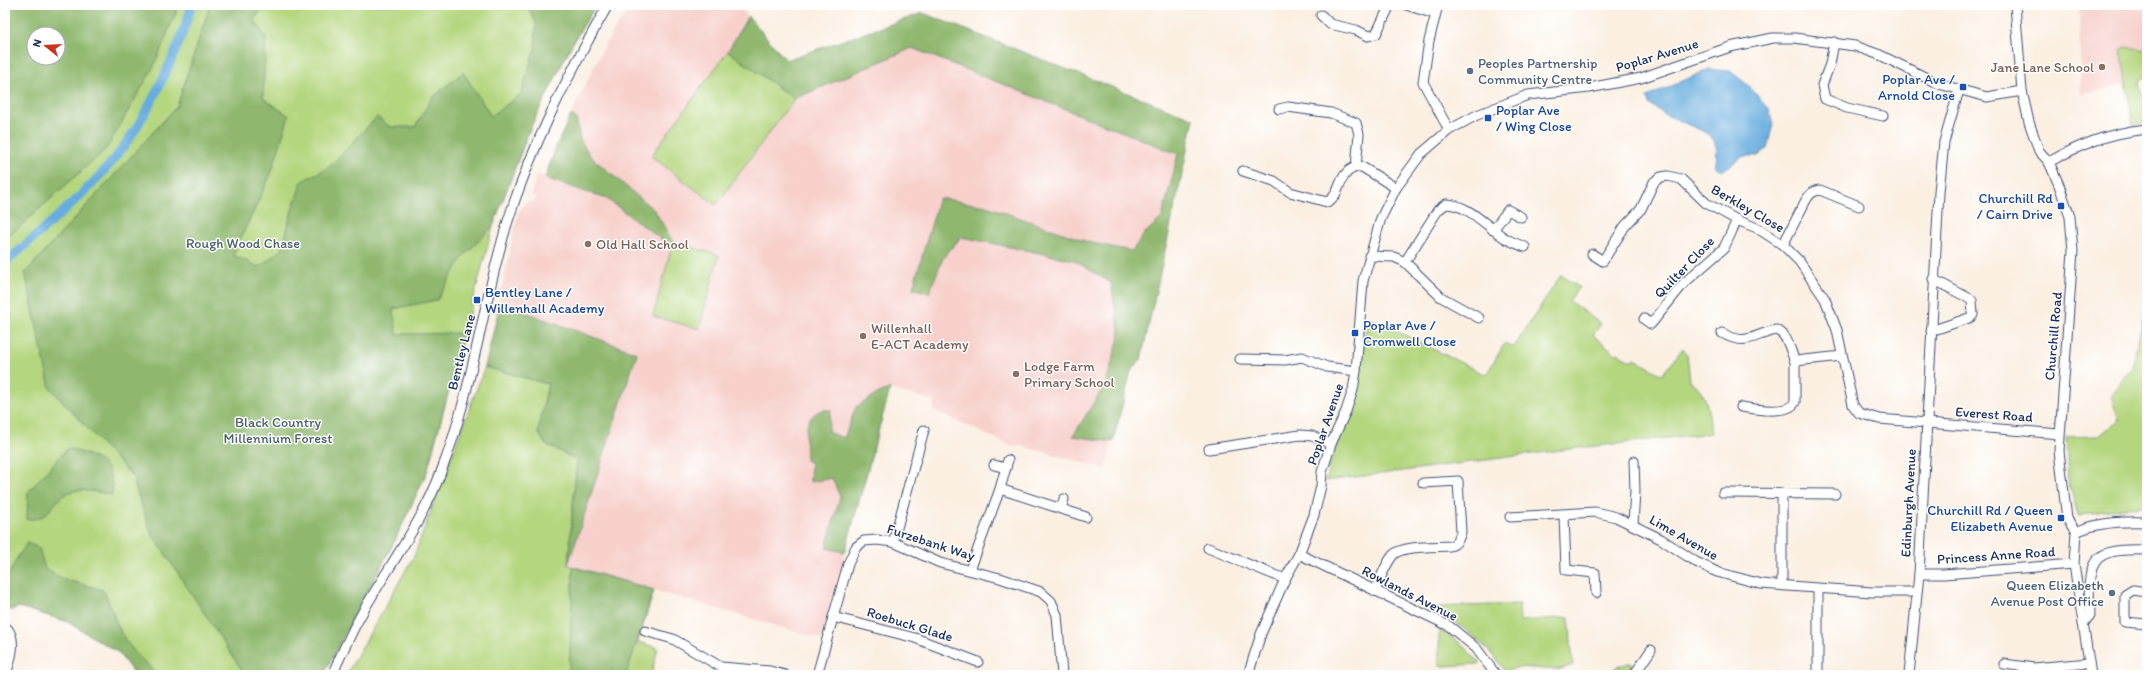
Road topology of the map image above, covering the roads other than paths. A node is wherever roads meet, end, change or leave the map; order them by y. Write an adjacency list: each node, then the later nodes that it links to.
1 (608, 5): 81 (street, Bentley Lane)
2 (1390, 5): 6 (street)
3 (1406, 5): 5 (street)
4 (2015, 5): 9 (street, Churchill Road)
5 (1436, 9): 13 (street)
6 (1321, 15)
7 (1834, 42): 8 (street, Poplar Avenue); 11 (street); 13 (street, Poplar Avenue)
8 (1959, 90): 9 (street, Poplar Avenue); 27 (street, Edinburgh Avenue)
9 (2022, 90): 14 (street, Churchill Road)
10 (1279, 109): 15 (street)
11 (1883, 116)
12 (2147, 129): 14 (street)
13 (1449, 130): 17 (street, Poplar Avenue)
14 (2049, 162): 39 (street, Churchill Road)
15 (1356, 167): 16 (street); 17 (street)
16 (1243, 171)
17 (1396, 188): 25 (street, Poplar Avenue)
18 (1859, 206): 22 (street)
19 (1521, 217): 21 (street)
20 (1737, 220): 22 (street, Berkley Close); 24 (street, Berkley Close); 29 (street, Quilter Close)
21 (1492, 230): 23 (street); 26 (street)
22 (1783, 245): 32 (street, Berkley Close)
23 (1525, 247)
24 (1592, 254)
25 (1369, 256): 26 (street); 35 (street, Poplar Avenue)
26 (1405, 262): 28 (street)
27 (1933, 279): 30 (street, Edinburgh Avenue); 30 (street)
28 (1479, 318)
29 (1644, 319)
30 (1931, 331): 37 (street, Edinburgh Avenue)
31 (1722, 332): 34 (street)
32 (1842, 356): 34 (street); 37 (street, Berkley Close)
33 (1240, 359): 35 (street)
34 (1795, 361): 36 (street)
35 (1356, 371): 40 (street, Poplar Avenue)
36 (1741, 407)
37 (1926, 423): 39 (street, Everest Road); 63 (street, Edinburgh Avenue)
38 (924, 430): 57 (street)
39 (2059, 434): 56 (street, Churchill Road)
40 (1330, 444): 41 (street); 60 (street, Poplar Avenue)
41 (1209, 448)
42 (1634, 461): 55 (street)
43 (994, 465): 45 (street)
44 (1423, 483): 67 (street)
45 (1000, 489): 50 (street); 62 (street)
46 (1723, 493): 47 (street)
47 (1782, 493): 48 (street); 65 (street)
48 (1835, 494)
49 (1064, 499): 50 (street)
50 (1061, 509): 52 (street)
51 (1564, 515): 53 (street, Lime Avenue); 55 (street, Lime Avenue); 70 (street)
52 (1086, 517)
53 (1510, 517)
54 (2147, 522): 56 (street)
55 (1633, 524): 65 (street, Lime Avenue)
56 (2076, 532): 61 (street)
57 (893, 542): 62 (street, Furzebank Way); 71 (street, Furzebank Way)
58 (1208, 548): 64 (street)
59 (2147, 550): 72 (street)
60 (1299, 554): 64 (street, Poplar Avenue); 67 (street, Rowlands Avenue)
61 (2074, 564): 63 (street, Princess Anne Road); 72 (street)
62 (970, 570): 84 (street, Furzebank Way)
63 (1919, 574): 68 (street, Edinburgh Avenue)
64 (1285, 578): 85 (street, Poplar Avenue)
65 (1782, 585): 66 (street, Lime Avenue)
66 (1818, 589): 68 (street, Lime Avenue); 88 (street)
67 (1374, 591): 86 (street, Rowlands Avenue)
68 (1916, 592): 89 (street, Edinburgh Avenue)
69 (2147, 592): 73 (street)
70 (1596, 593)
71 (833, 616): 77 (street, Roebuck Glade); 83 (street, Furzebank Way)
72 (2083, 624): 78 (street)
73 (2147, 624)
74 (6, 627): 80 (street)
75 (645, 631): 82 (street)
76 (1651, 650): 87 (street)
77 (978, 662)
78 (2089, 663): 79 (street); 90 (street)
79 (2004, 664)
80 (6, 675)
81 (332, 675)
82 (785, 675)
83 (817, 675)
84 (1062, 675)
85 (1248, 675)
86 (1496, 675)
87 (1634, 675)
88 (1818, 675)
89 (1909, 675)
90 (2091, 675)

